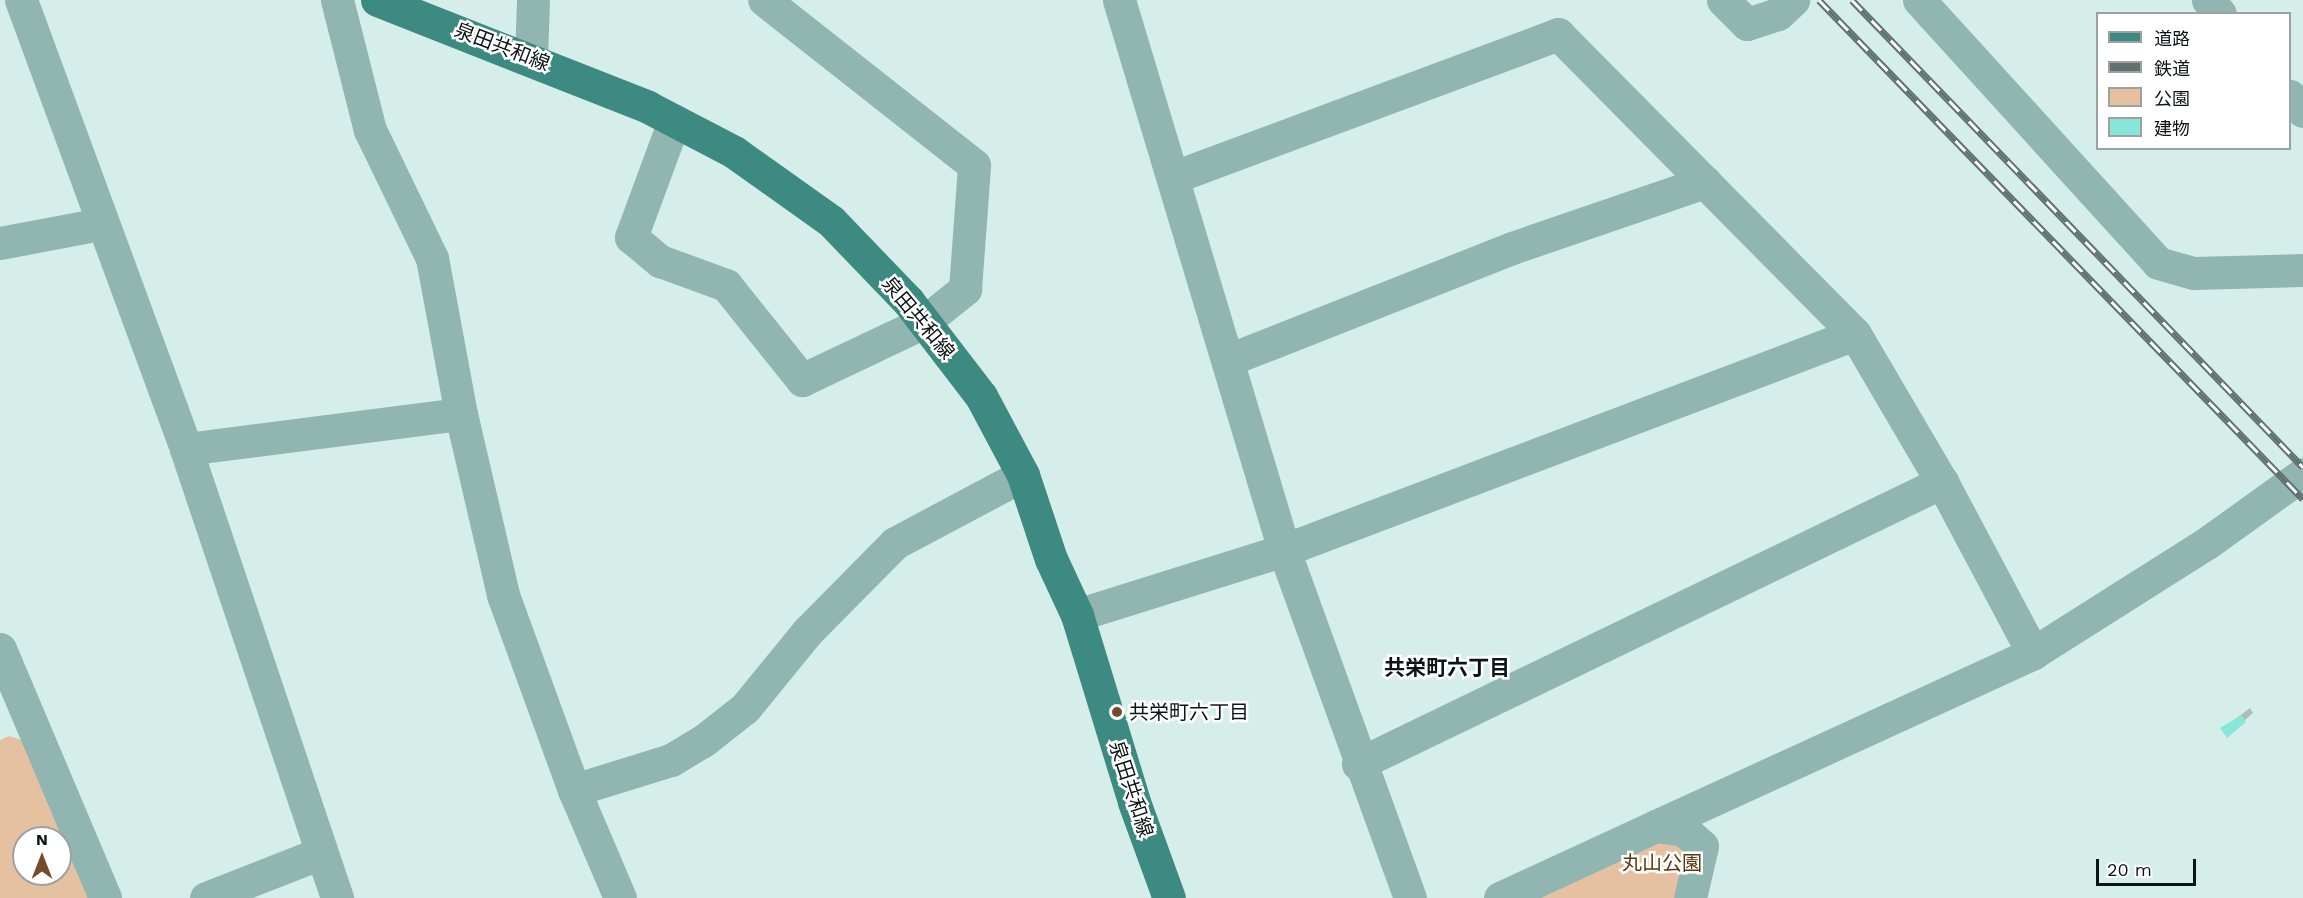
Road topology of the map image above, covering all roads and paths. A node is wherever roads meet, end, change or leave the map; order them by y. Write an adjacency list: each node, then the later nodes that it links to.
1 (21, 0): 18 (street)
2 (337, 0): 24 (street)
3 (377, 0): 12 (main road, 泉田共和線)
4 (533, 0): 12 (street)
5 (764, 0): 21 (street)
6 (1119, 0): 16 (street)
7 (1723, 0): 10 (street)
8 (1919, 0): 20 (street)
9 (2208, 0): 11 (street)
10 (1786, 7)
11 (2218, 12)
12 (531, 58): 15 (main road, 泉田共和線)
13 (2291, 98): 14 (street)
14 (2303, 111)
15 (674, 121): 21 (main road, 泉田共和線); 21 (street)
16 (1174, 177): 17 (street); 23 (street)
17 (1705, 182): 22 (street); 23 (street)
18 (101, 224): 19 (street); 25 (street)
19 (0, 243)
20 (2303, 270)
21 (924, 322): 27 (main road, 泉田共和線)
22 (1855, 334): 28 (street); 29 (street)
23 (1228, 360): 29 (street)
24 (461, 414): 25 (street); 35 (street)
25 (186, 448): 37 (street)
26 (2303, 474): 32 (street)
27 (1023, 475): 30 (main road, 泉田共和線); 35 (street)
28 (1942, 482): 32 (street); 34 (street)
29 (1284, 550): 30 (street); 34 (street)
30 (1077, 615): 42 (main road, 泉田共和線)
31 (0, 649): 33 (street)
32 (2033, 653): 36 (street)
33 (11, 715): 38 (street)
34 (1358, 764): 43 (street)
35 (574, 790): 41 (street)
36 (1656, 826): 44 (street); 45 (street)
37 (321, 853): 39 (street); 40 (street)
38 (105, 898)
39 (206, 898)
40 (337, 898)
41 (620, 898)
42 (1169, 898)
43 (1410, 898)
44 (1500, 898)
45 (1690, 898)

